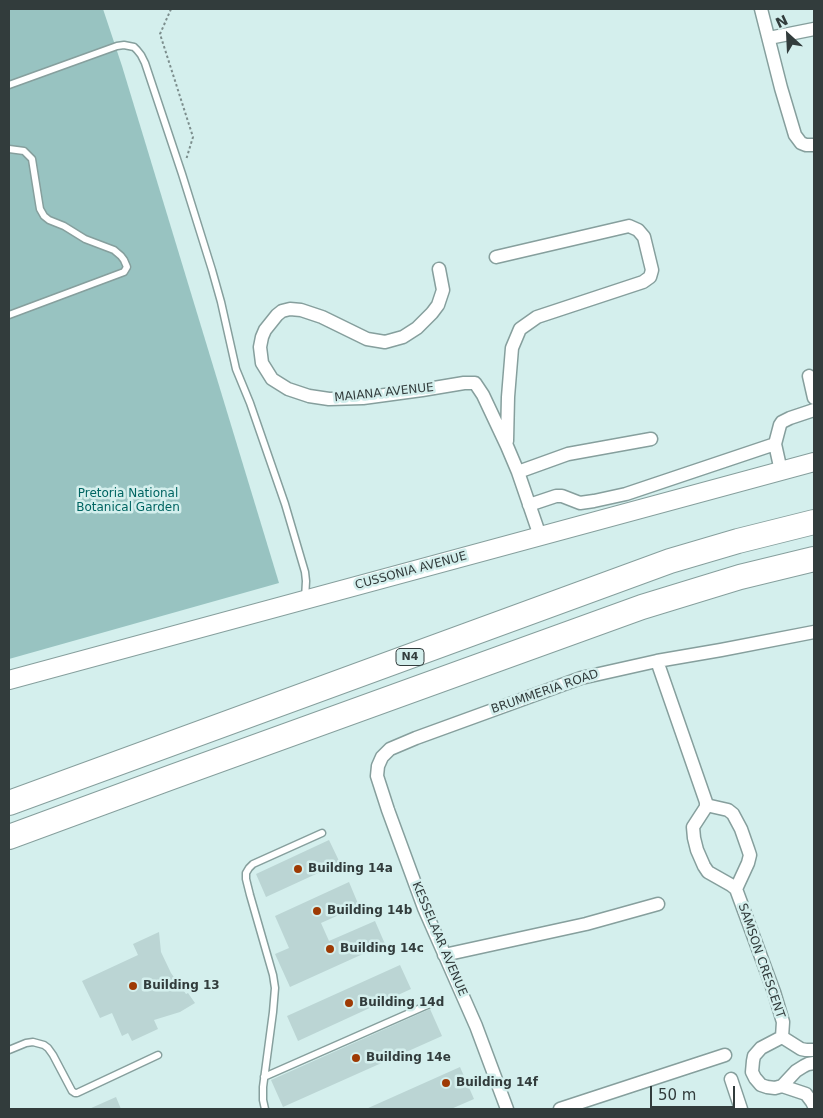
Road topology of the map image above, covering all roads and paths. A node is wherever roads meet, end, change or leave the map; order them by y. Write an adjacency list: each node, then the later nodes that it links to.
1 (170, 9): 8 (path)
2 (761, 9): 4 (street)
3 (814, 30): 4 (street)
4 (768, 38): 6 (street)
5 (9, 85): 8 (lane)
6 (814, 145)
7 (9, 149): 11 (lane)
8 (182, 174): 25 (lane)
9 (496, 257): 17 (street)
10 (439, 269): 17 (street, MAIANA AVENUE)
11 (9, 314)
12 (809, 376): 13 (street)
13 (814, 398)
14 (814, 410): 16 (street)
15 (651, 439): 20 (street)
16 (775, 444): 19 (street); 21 (street)
17 (507, 446): 20 (street, MAIANA AVENUE)
18 (814, 462): 19 (main road, CUSSONIA AVENUE)
19 (781, 471): 23 (main road, CUSSONIA AVENUE)
20 (518, 472): 21 (street, MAIANA AVENUE)
21 (529, 505): 23 (street, MAIANA AVENUE)
22 (814, 522): 30 (highway, N4)
23 (540, 536): 25 (main road, CUSSONIA AVENUE)
24 (814, 559): 33 (highway)
25 (305, 600): 28 (main road, CUSSONIA AVENUE)
26 (814, 632): 27 (street, BRUMMERIA ROAD)
27 (658, 661): 29 (street, BRUMMERIA ROAD); 31 (street)
28 (9, 680)
29 (378, 766): 36 (street, KESSELAAR AVENUE)
30 (9, 803)
31 (706, 805): 34 (street, SAMSON CRESCENT); 34 (street, SAMSON CRESCENT)
32 (322, 833): 44 (lane)
33 (9, 838)
34 (736, 888): 38 (street, SAMSON CRESCENT)
35 (658, 904): 36 (street)
36 (444, 955): 49 (street, KESSELAAR AVENUE)
37 (432, 1003): 44 (lane)
38 (782, 1037): 40 (street, SAMSON CRESCENT); 46 (street)
39 (9, 1050): 42 (lane)
40 (810, 1050)
41 (725, 1054): 50 (street)
42 (158, 1055)
43 (814, 1063): 46 (street)
44 (264, 1077): 48 (lane)
45 (731, 1079): 51 (street)
46 (782, 1086): 47 (street)
47 (814, 1106)
48 (265, 1109)
49 (507, 1109)
50 (560, 1109)
51 (741, 1109)

